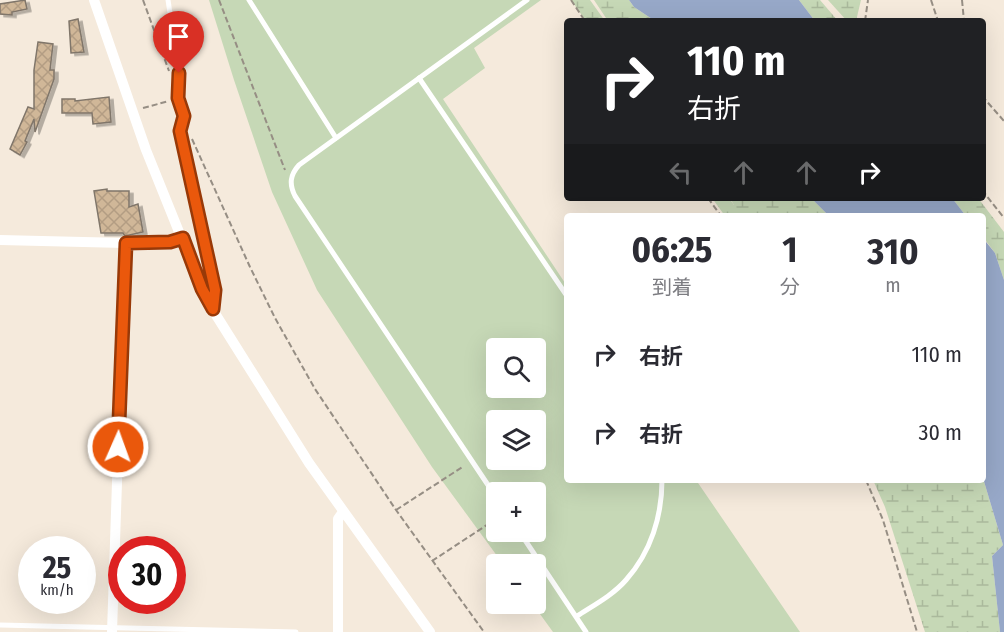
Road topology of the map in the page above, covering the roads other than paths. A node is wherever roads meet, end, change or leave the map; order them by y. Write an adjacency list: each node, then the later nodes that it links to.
1 (94, 0): 7 (street)
2 (168, 0): 11 (lane)
3 (249, 0): 6 (lane)
4 (526, 0): 5 (lane)
5 (419, 78): 6 (lane); 10 (lane)
6 (336, 138): 12 (lane)
7 (183, 238): 9 (street); 11 (street)
8 (0, 240): 9 (street)
9 (126, 243): 18 (street)
10 (564, 292)
11 (213, 309): 14 (street)
12 (486, 482)
13 (662, 483): 16 (lane)
14 (343, 512): 20 (street); 21 (street)
15 (527, 542): 16 (lane)
16 (577, 616): 22 (lane)
17 (0, 625): 18 (lane)
18 (112, 630): 19 (lane)
19 (296, 632)
20 (338, 632)
21 (430, 632)
22 (586, 632)

